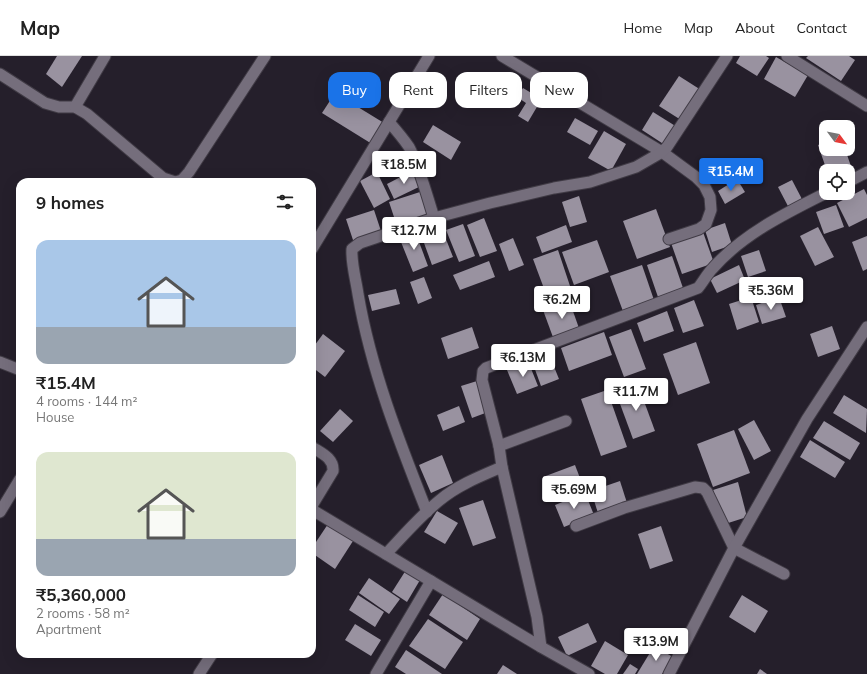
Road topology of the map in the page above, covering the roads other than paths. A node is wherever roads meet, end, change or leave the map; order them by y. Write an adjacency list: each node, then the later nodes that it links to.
1 (106, 56): 9 (street)
2 (265, 56): 14 (street)
3 (429, 56): 10 (street)
4 (502, 56): 11 (street)
5 (727, 56): 11 (street)
6 (787, 56): 8 (street)
7 (0, 74): 9 (street)
8 (867, 106)
9 (75, 107): 13 (street)
10 (389, 122): 17 (street); 19 (street)
11 (662, 152): 17 (street); 18 (street)
12 (867, 172): 15 (street)
13 (163, 178)
14 (184, 178)
15 (855, 178)
16 (819, 197): 24 (street)
17 (434, 218): 31 (street)
18 (669, 239)
19 (316, 242)
20 (867, 327): 33 (street)
21 (0, 362): 22 (street)
22 (16, 368)
23 (566, 421): 24 (street)
24 (499, 446): 26 (street)
25 (316, 450): 28 (street)
26 (502, 468): 31 (street); 37 (street)
27 (16, 486): 29 (street)
28 (316, 501)
29 (0, 512)
30 (316, 512): 34 (street)
31 (427, 512): 34 (street)
32 (576, 526): 33 (street)
33 (734, 548): 35 (street); 39 (street)
34 (386, 554): 36 (street)
35 (784, 574)
36 (431, 581): 37 (street); 41 (street)
37 (541, 646): 42 (street)
38 (209, 658): 40 (street)
39 (675, 672)
40 (199, 674)
41 (376, 674)
42 (589, 674)

